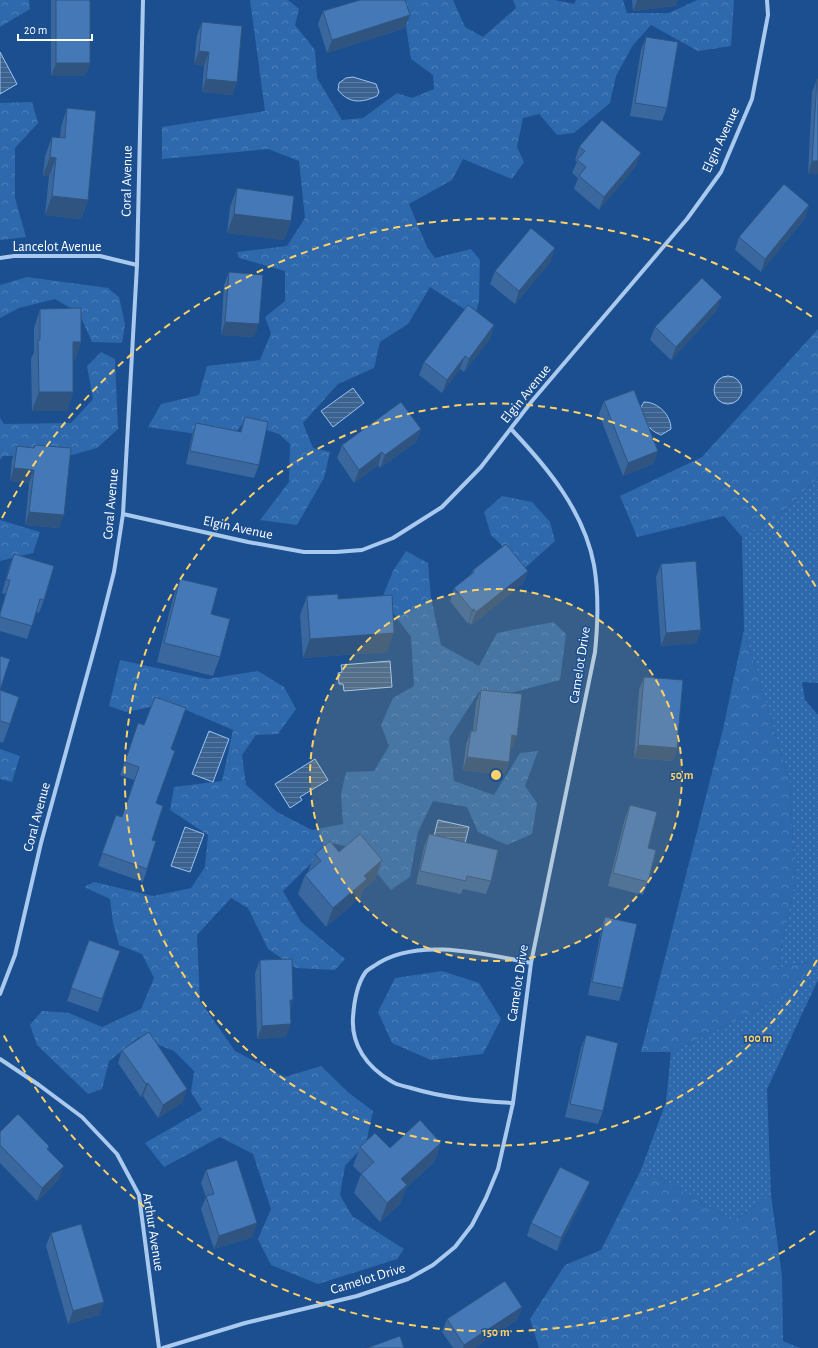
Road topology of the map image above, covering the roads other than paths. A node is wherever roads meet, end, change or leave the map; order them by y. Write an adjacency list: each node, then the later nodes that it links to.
1 (143, 0): 4 (street, Coral Avenue)
2 (767, 0): 5 (street, Elgin Avenue)
3 (0, 258): 4 (street, Lancelot Avenue)
4 (136, 265): 6 (street, Coral Avenue)
5 (511, 429): 6 (street, Elgin Avenue); 7 (street, Camelot Drive)
6 (123, 514): 8 (street, Coral Avenue)
7 (531, 963): 10 (street, Camelot Drive); 10 (street)
8 (0, 994)
9 (0, 1059): 11 (street, Arthur Avenue)
10 (513, 1104): 12 (street, Camelot Drive)
11 (159, 1348)
12 (163, 1348)

